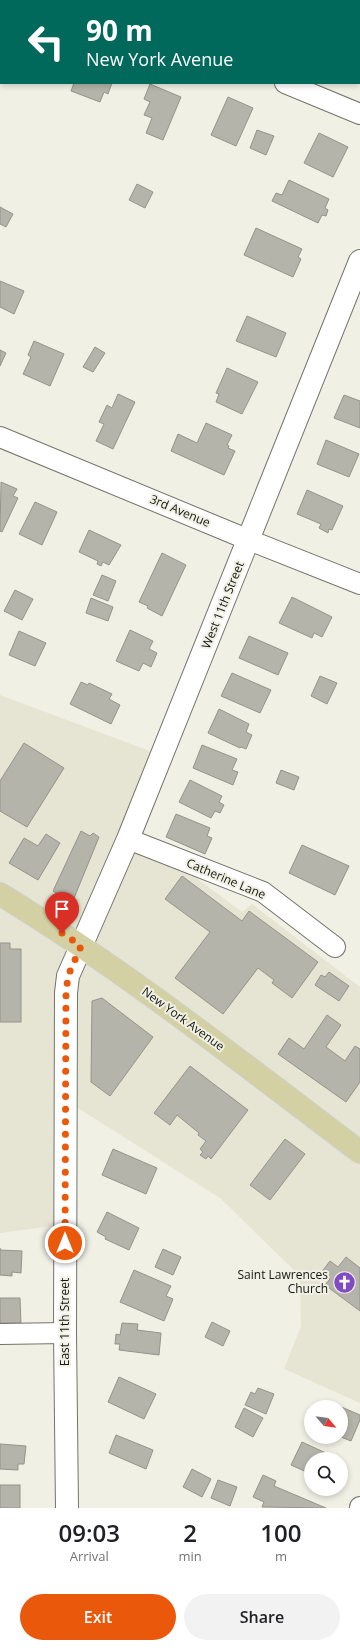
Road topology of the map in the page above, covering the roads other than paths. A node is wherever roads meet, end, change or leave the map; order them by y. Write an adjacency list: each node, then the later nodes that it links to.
1 (287, 84): 2 (street)
2 (360, 114)
3 (360, 261): 5 (street, West 11th Street)
4 (0, 436): 5 (street, 3rd Avenue)
5 (249, 540): 6 (street, 3rd Avenue); 7 (street, West 11th Street)
6 (360, 584)
7 (128, 839): 9 (street, West 11th Street); 10 (street, Catherine Lane)
8 (0, 894): 9 (main road, New York Avenue)
9 (81, 946): 11 (main road, New York Avenue); 12 (street, East 11th Street)
10 (335, 947)
11 (360, 1152)
12 (65, 1333): 13 (street); 14 (street, East 11th Street)
13 (0, 1334)
14 (67, 1508)

